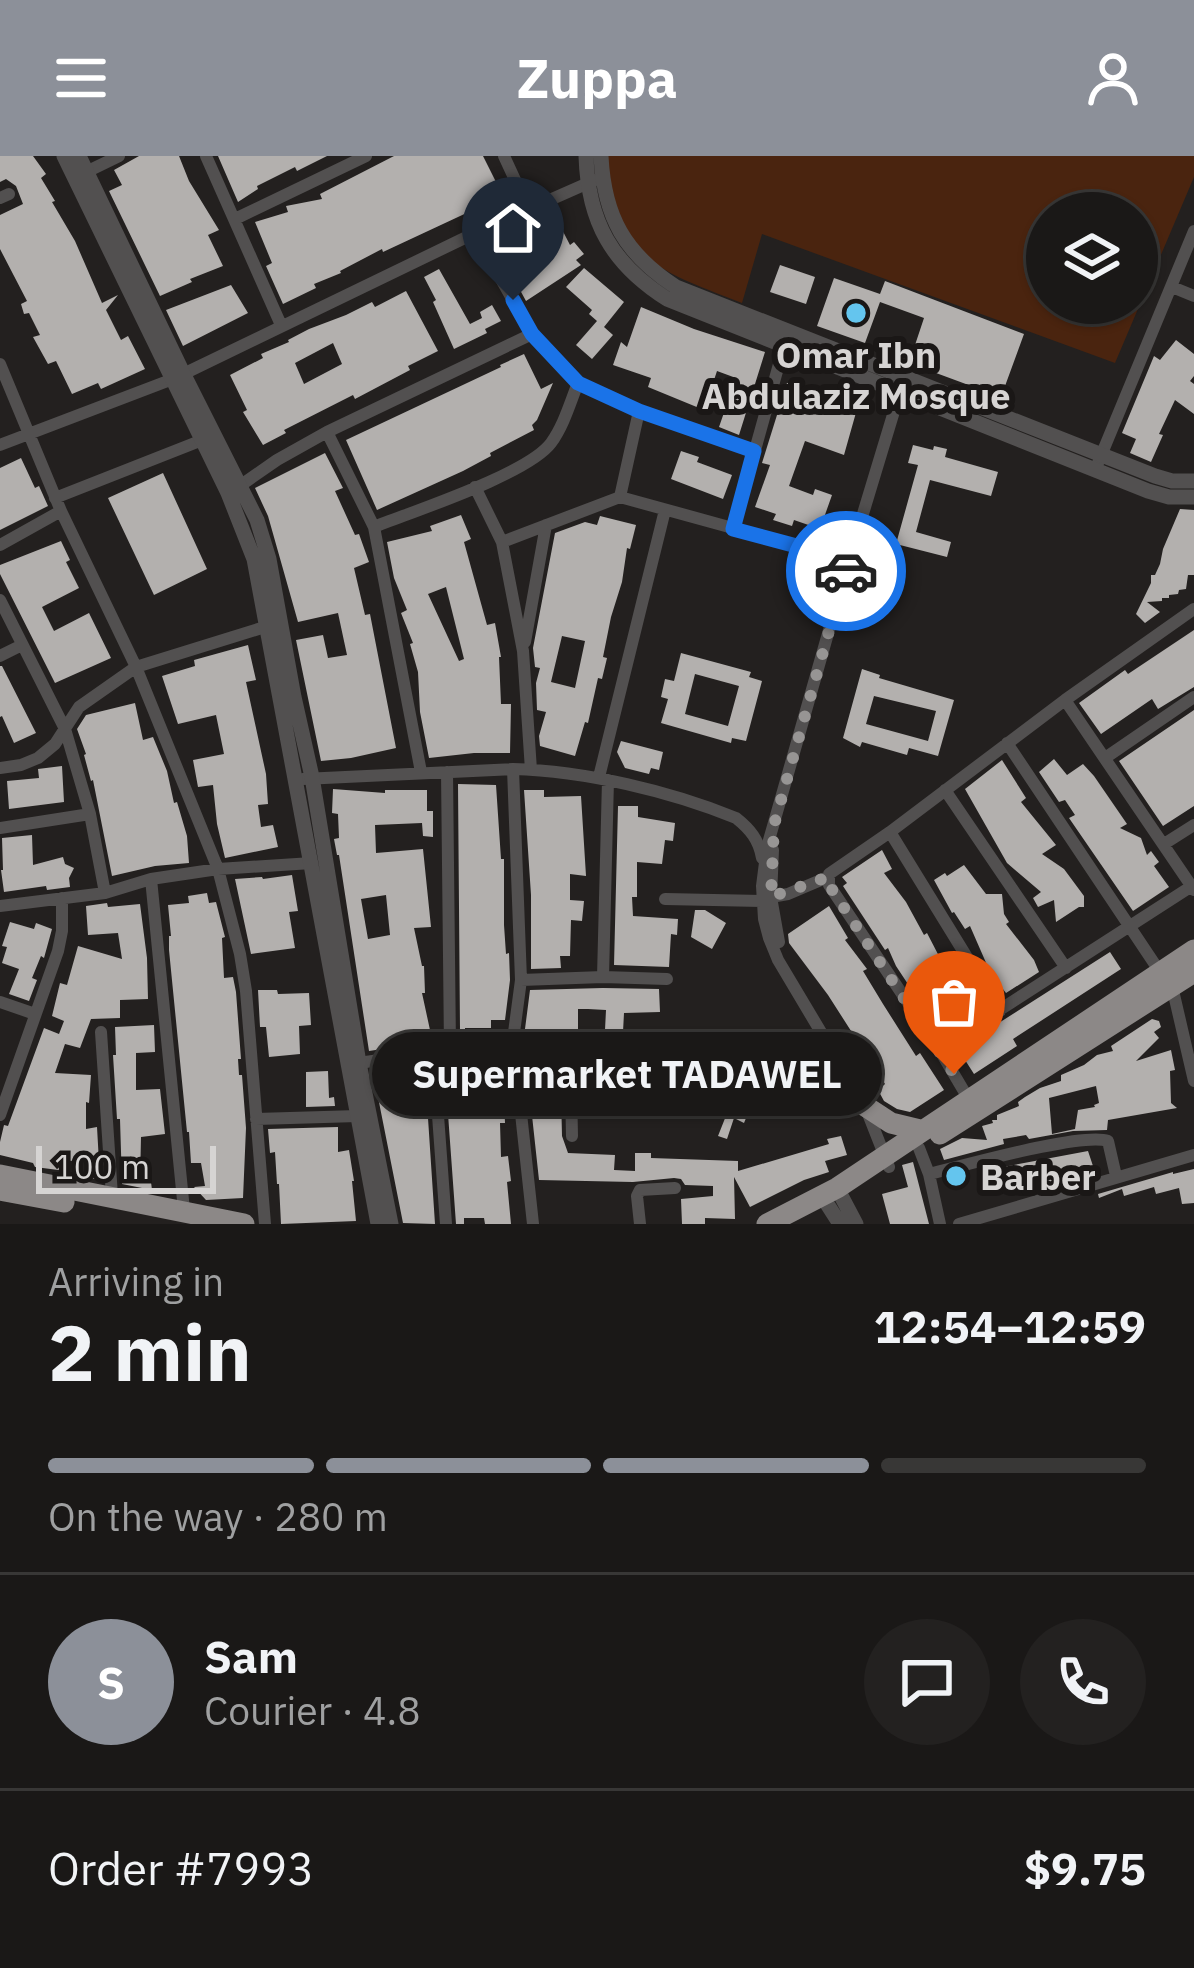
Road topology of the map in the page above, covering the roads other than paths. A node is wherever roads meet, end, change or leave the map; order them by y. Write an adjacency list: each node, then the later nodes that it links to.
1 (64, 156): 8 (street)
2 (119, 156): 8 (street)
3 (206, 156): 11 (street)
4 (366, 156): 11 (street)
5 (504, 156): 10 (street)
6 (586, 156): 9 (street)
7 (601, 156): 9 (street)
8 (80, 169): 20 (street)
9 (595, 180): 10 (street); 18 (street)
10 (528, 208): 13 (street)
11 (236, 219): 16 (street)
12 (1194, 231): 14 (street)
13 (475, 232): 16 (street); 17 (street)
14 (1172, 287): 15 (street); 29 (street)
15 (1194, 296)
16 (281, 326): 20 (street)
17 (532, 334): 21 (street); 24 (street)
18 (786, 339): 22 (street); 28 (street)
19 (0, 364): 25 (street)
20 (178, 376): 25 (street); 26 (street)
21 (578, 383): 23 (street); 31 (street)
22 (902, 385): 29 (street); 42 (street)
23 (639, 411): 28 (street); 33 (street)
24 (327, 432): 32 (street); 38 (street)
25 (26, 433): 27 (street); 35 (street)
26 (208, 438): 32 (street); 35 (street)
27 (0, 445)
28 (754, 451): 39 (street)
29 (1098, 462): 30 (street); 34 (street)
30 (1194, 482)
31 (476, 487): 38 (street); 40 (street)
32 (234, 490): 45 (street); 60 (street)
33 (620, 496): 36 (street); 37 (street)
34 (1194, 497)
35 (58, 505): 41 (street); 49 (street)
36 (665, 510): 39 (street); 61 (street)
37 (546, 525): 40 (street); 47 (street)
38 (374, 527): 58 (street)
39 (733, 529): 42 (street)
40 (502, 542): 47 (street)
41 (0, 545)
42 (849, 560): 64 (street)
43 (0, 600): 46 (street)
44 (1194, 609): 51 (street)
45 (268, 626): 49 (street); 60 (street)
46 (22, 645): 48 (street); 52 (street)
47 (523, 651): 57 (street)
48 (0, 656)
49 (136, 668): 52 (street); 70 (street)
50 (1194, 698): 54 (street)
51 (1065, 700): 53 (street); 54 (street)
52 (65, 729): 55 (street); 63 (street)
53 (1007, 742): 62 (street); 80 (street)
54 (1105, 758): 68 (street)
55 (0, 768)
56 (513, 769): 57 (street); 59 (street); 87 (street)
57 (531, 770): 61 (street)
58 (421, 772): 59 (street); 60 (street)
59 (447, 772): 95 (street)
60 (304, 778): 69 (street); 97 (street)
61 (604, 779): 71 (street); 84 (street)
62 (946, 790): 67 (street); 82 (street)
63 (90, 814): 66 (street); 75 (street)
64 (774, 825): 71 (street); 78 (street)
65 (1194, 825): 68 (street)
66 (0, 828)
67 (890, 832): 72 (street); 89 (street)
68 (1164, 844): 74 (street)
69 (312, 862): 70 (street); 102 (street)
70 (218, 868): 73 (street); 103 (street)
71 (763, 869): 78 (street)
72 (828, 877): 78 (street); 96 (street)
73 (152, 880): 75 (street); 115 (street)
74 (1193, 888): 80 (street)
75 (105, 892): 76 (street)
76 (62, 898): 79 (street); 90 (street)
77 (664, 899): 78 (street)
78 (767, 899): 100 (street)
79 (0, 906)
80 (1131, 926): 82 (street); 86 (street)
81 (1194, 950): 86 (highway)
82 (1066, 968): 89 (street)
83 (1194, 972): 86 (highway)
84 (603, 976): 85 (street); 87 (street)
85 (667, 979)
86 (1166, 979): 98 (street); 99 (highway); 105 (highway)
87 (521, 980): 92 (street)
88 (0, 1002): 90 (street)
89 (1000, 1011): 96 (street)
90 (35, 1013): 101 (street)
91 (101, 1033): 113 (street)
92 (513, 1040): 93 (street); 95 (street); 121 (street)
93 (571, 1040): 94 (street); 104 (street)
94 (630, 1044)
95 (444, 1049): 97 (street); 120 (street)
96 (940, 1049): 99 (street)
97 (359, 1063): 119 (street)
98 (1194, 1081)
99 (968, 1098): 105 (highway)
100 (865, 1106): 105 (highway); 107 (street)
101 (0, 1115)
102 (358, 1115): 103 (street); 118 (street)
103 (256, 1119): 117 (street)
104 (572, 1136)
105 (920, 1139): 107 (highway); 109 (street)
106 (1194, 1155): 110 (street)
107 (886, 1161): 114 (highway)
108 (0, 1174): 113 (highway)
109 (929, 1174): 110 (street); 126 (street)
110 (1116, 1176): 127 (street)
111 (675, 1188): 122 (street)
112 (0, 1190): 115 (highway)
113 (112, 1196): 115 (highway)
114 (834, 1202): 123 (highway); 124 (highway); 125 (street)
115 (182, 1217): 116 (highway)
116 (244, 1224)
117 (266, 1224)
118 (378, 1224)
119 (391, 1224)
120 (446, 1224)
121 (532, 1224)
122 (640, 1224)
123 (767, 1224)
124 (797, 1224)
125 (856, 1224)
126 (940, 1224)
127 (959, 1224)

